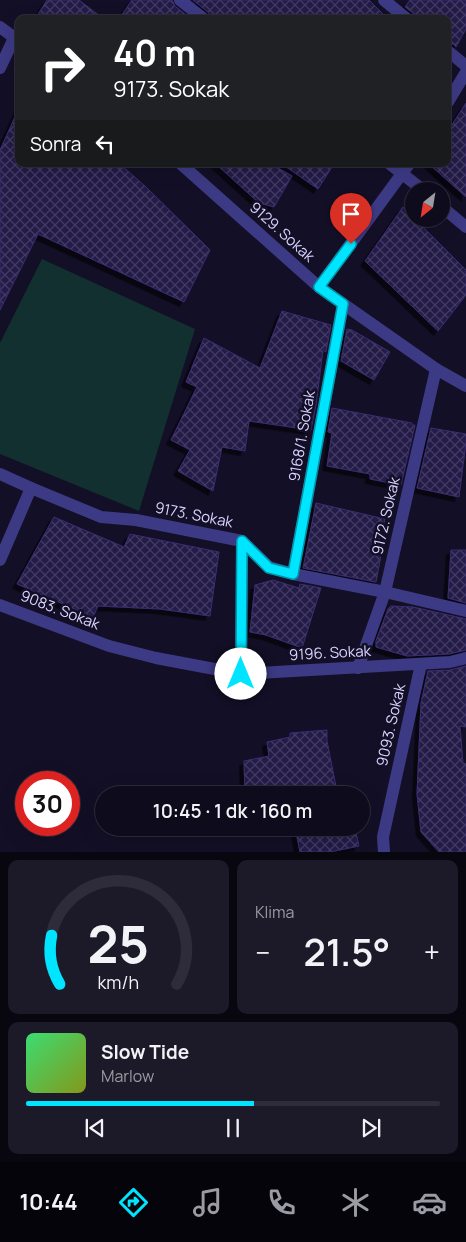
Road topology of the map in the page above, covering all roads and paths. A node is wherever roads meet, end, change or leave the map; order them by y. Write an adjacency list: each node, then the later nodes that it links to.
1 (180, 0): 3 (street)
2 (384, 0): 4 (street)
3 (199, 15)
4 (402, 15)
5 (0, 27): 6 (street)
6 (15, 38)
7 (15, 43): 10 (street)
8 (451, 54): 9 (street)
9 (466, 66)
10 (0, 68)
11 (466, 72): 12 (street)
12 (451, 97)
13 (183, 167): 18 (street, 9129. Sokak)
14 (406, 169): 15 (street); 18 (street)
15 (417, 182)
16 (450, 214): 17 (street)
17 (466, 228)
18 (319, 287): 19 (street, 9129. Sokak)
19 (343, 304): 20 (street, 9129. Sokak); 26 (street, 9168/1. Sokak)
20 (436, 369): 21 (street, 9129. Sokak); 27 (street, 9172. Sokak)
21 (466, 386)
22 (0, 474): 23 (street, 9173. Sokak)
23 (30, 488): 24 (street, 9173. Sokak); 25 (street)
24 (242, 541): 26 (street, 9173. Sokak); 34 (street)
25 (0, 560)
26 (293, 574): 27 (street, 9173. Sokak)
27 (385, 592): 29 (street, 9173. Sokak); 33 (street, 9172. Sokak)
28 (0, 605): 30 (street, 9083. Sokak)
29 (466, 611)
30 (109, 646): 34 (street, 9196. Sokak)
31 (466, 658): 32 (street, 9196. Sokak)
32 (421, 664): 33 (street, 9196. Sokak); 35 (street, 9093. Sokak)
33 (358, 668): 34 (street, 9196. Sokak)
34 (241, 674)
35 (384, 852)

